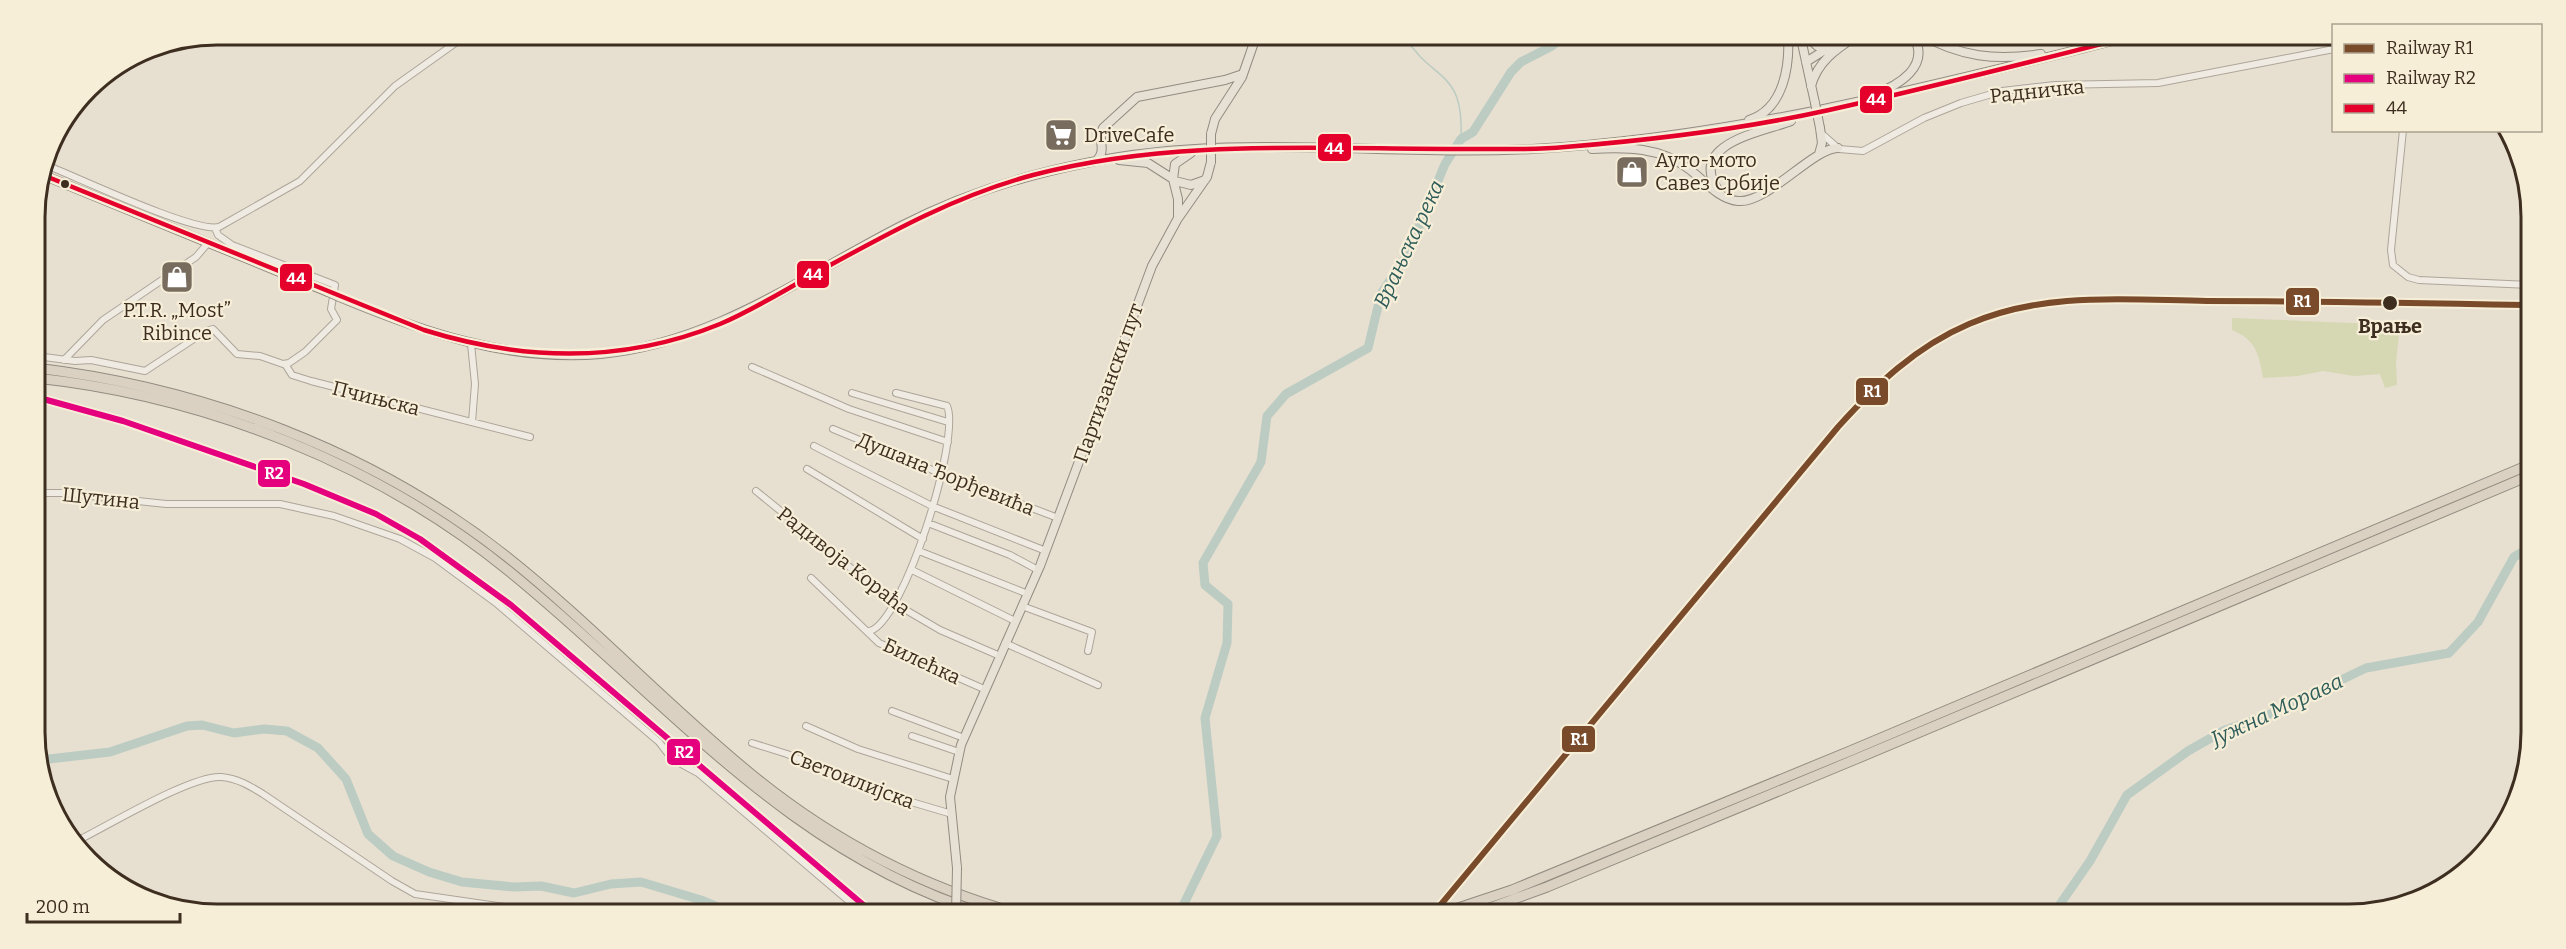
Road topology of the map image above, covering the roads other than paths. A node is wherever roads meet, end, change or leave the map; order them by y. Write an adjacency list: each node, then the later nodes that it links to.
1 (452, 45): 38 (street)
2 (1253, 45): 15 (main road, Партизански пут)
3 (1787, 45): 22 (main road)
4 (1802, 45): 14 (main road)
5 (1816, 45): 11 (main road)
6 (1840, 45): 11 (main road)
7 (1843, 45): 17 (main road)
8 (1915, 45): 19 (main road)
9 (1941, 45): 13 (main road)
10 (2098, 45): 13 (main road)
11 (1828, 48): 14 (main road)
12 (2332, 49): 26 (street, Радничка)
13 (2062, 54): 19 (main road)
14 (1806, 62): 17 (main road)
15 (1243, 74): 16 (main road); 18 (main road, Партизански пут)
16 (1210, 83): 18 (main road); 24 (main road)
17 (1811, 86): 21 (main road, bridge)
18 (1231, 93): 35 (main road, Партизански пут, bridge)
19 (1856, 103): 20 (main road)
20 (1799, 116): 22 (main road); 36 (main road)
21 (1820, 130): 26 (street); 30 (main road)
22 (1702, 132): 25 (main road)
23 (2403, 132): 40 (street)
24 (1101, 141): 28 (main road); 31 (main road)
25 (1562, 148): 27 (main road); 36 (main road)
26 (1838, 148): 30 (main road)
27 (1197, 150): 28 (main road); 34 (main road)
28 (1126, 156): 29 (main road)
29 (1113, 158): 31 (main road); 34 (main road)
30 (1817, 158): 36 (main road)
31 (1097, 160): 42 (main road)
32 (52, 168): 38 (street)
33 (50, 178): 39 (main road)
34 (1174, 180): 35 (main road); 37 (main road)
35 (1205, 180): 37 (main road, Партизански пут)
36 (1725, 197)
37 (1177, 220): 64 (main road, Партизански пут)
38 (215, 228): 41 (street)
39 (208, 243): 41 (main road); 44 (street)
40 (2521, 285)
41 (333, 295): 42 (main road); 45 (street)
42 (471, 344): 51 (street)
43 (45, 357): 44 (street)
44 (64, 360): 45 (street, Пчињска)
45 (285, 364): 51 (street, Пчињска)
46 (752, 367): 55 (street)
47 (45, 370): 95 (highway)
48 (45, 380): 94 (highway)
49 (852, 393): 52 (street)
50 (896, 393): 52 (street)
51 (472, 422): 54 (street, Пчињска)
52 (948, 422): 55 (street)
53 (833, 429): 59 (street, Душана Ђорђевића)
54 (530, 437)
55 (948, 442): 59 (street)
56 (814, 446): 63 (street)
57 (2521, 468): 96 (highway)
58 (807, 469): 66 (street)
59 (942, 474): 63 (street); 64 (street, Душана Ђорђевића)
60 (2521, 479): 97 (highway)
61 (756, 491): 73 (street, Радивоја Кораћа)
62 (45, 493): 92 (street, Шутина)
63 (932, 506): 65 (street); 68 (street)
64 (1058, 518): 68 (main road, Партизански пут)
65 (928, 523): 66 (street); 70 (street)
66 (923, 539): 67 (street)
67 (919, 551): 69 (street); 72 (street)
68 (1046, 551): 70 (main road, Партизански пут)
69 (912, 570): 73 (street); 75 (street)
70 (1038, 570): 72 (main road, Партизански пут)
71 (811, 578): 76 (street, Билећка)
72 (1028, 594): 74 (main road, Партизански пут)
73 (894, 603): 76 (street); 79 (street, Радивоја Кораћа)
74 (1022, 606): 75 (main road, Партизански пут); 78 (street)
75 (1015, 621): 77 (main road, Партизански пут)
76 (870, 631): 81 (street, Билећка)
77 (1005, 643): 79 (main road, Партизански пут); 80 (street)
78 (1088, 651)
79 (999, 656): 81 (main road, Партизански пут)
80 (1098, 685)
81 (984, 689): 85 (main road, Партизански пут)
82 (891, 711): 85 (street)
83 (806, 726): 88 (street)
84 (912, 736): 87 (street)
85 (964, 738): 87 (main road, Партизански пут)
86 (752, 743): 89 (street, Светоилијска)
87 (959, 752): 88 (main road, Партизански пут)
88 (953, 779): 89 (main road, Партизански пут)
89 (952, 814): 93 (main road, Партизански пут, bridge)
90 (82, 838): 91 (street)
91 (484, 904)
92 (852, 904)
93 (956, 904)
94 (960, 904)
95 (989, 904)
96 (1474, 904)
97 (1500, 904)

